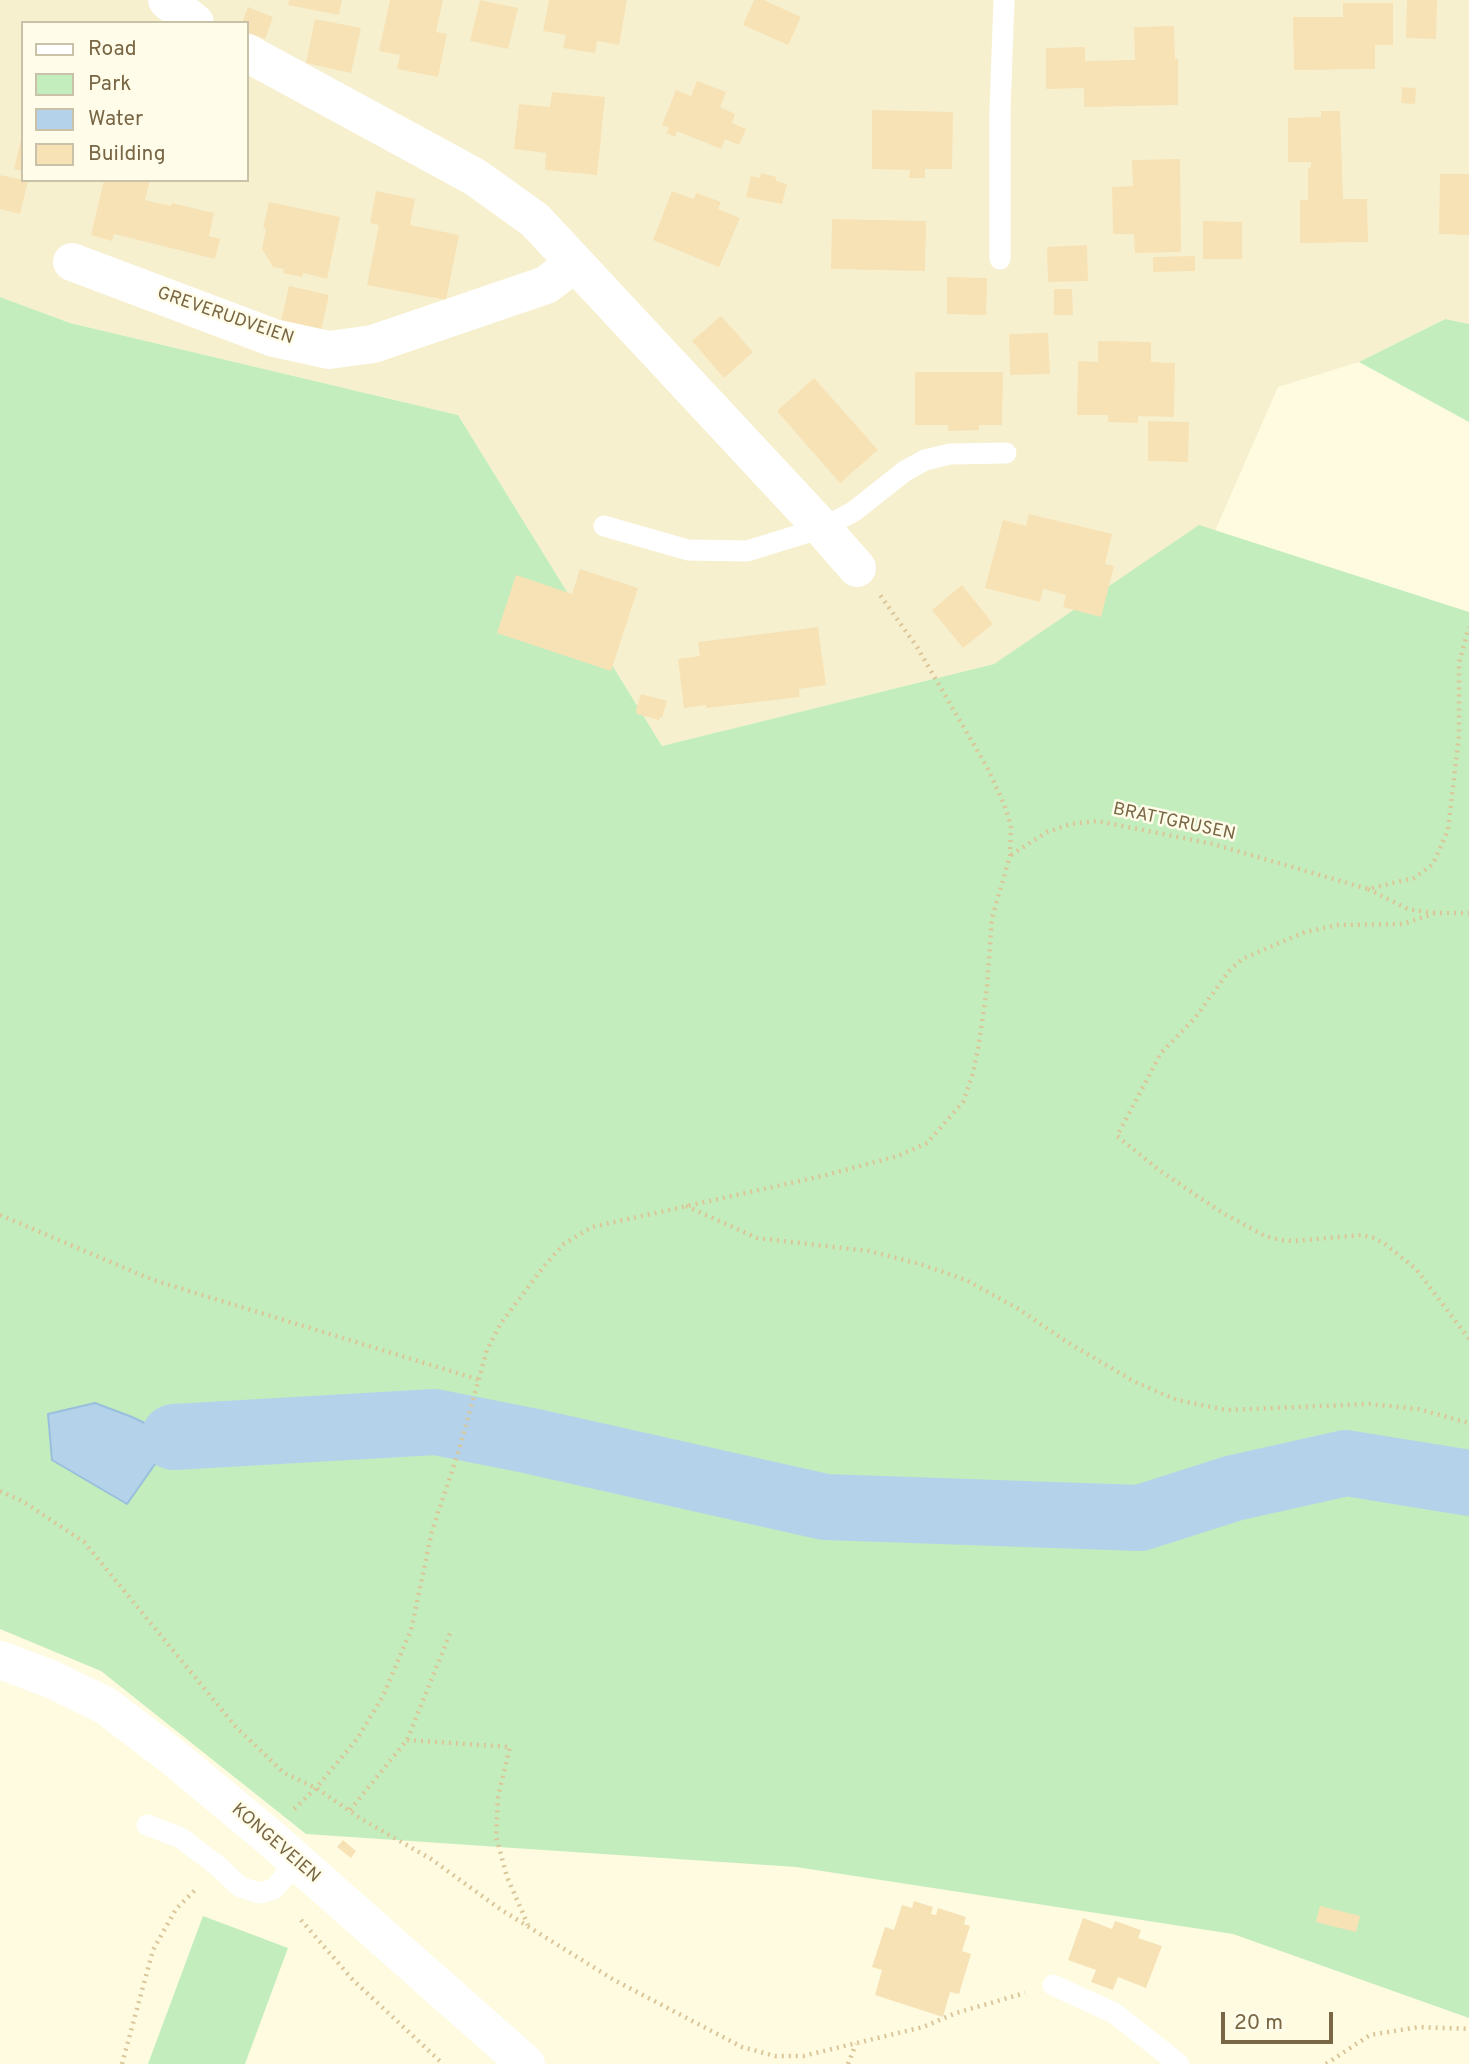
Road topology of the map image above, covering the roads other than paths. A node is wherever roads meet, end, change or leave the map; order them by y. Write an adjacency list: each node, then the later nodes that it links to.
1 (167, 0): 3 (street)
2 (1004, 0): 5 (lane)
3 (193, 21)
4 (248, 54): 7 (street)
5 (1000, 259)
6 (72, 262): 7 (street, GREVERUDVEIEN)
7 (575, 263): 10 (street)
8 (1006, 453): 10 (lane)
9 (604, 526): 10 (lane)
10 (822, 528): 11 (street)
11 (856, 568)
12 (0, 1660): 14 (street, KONGEVEIEN)
13 (147, 1825): 14 (lane)
14 (297, 1861): 16 (street, KONGEVEIEN)
15 (1053, 1985): 17 (lane)
16 (526, 2064)
17 (1179, 2064)

